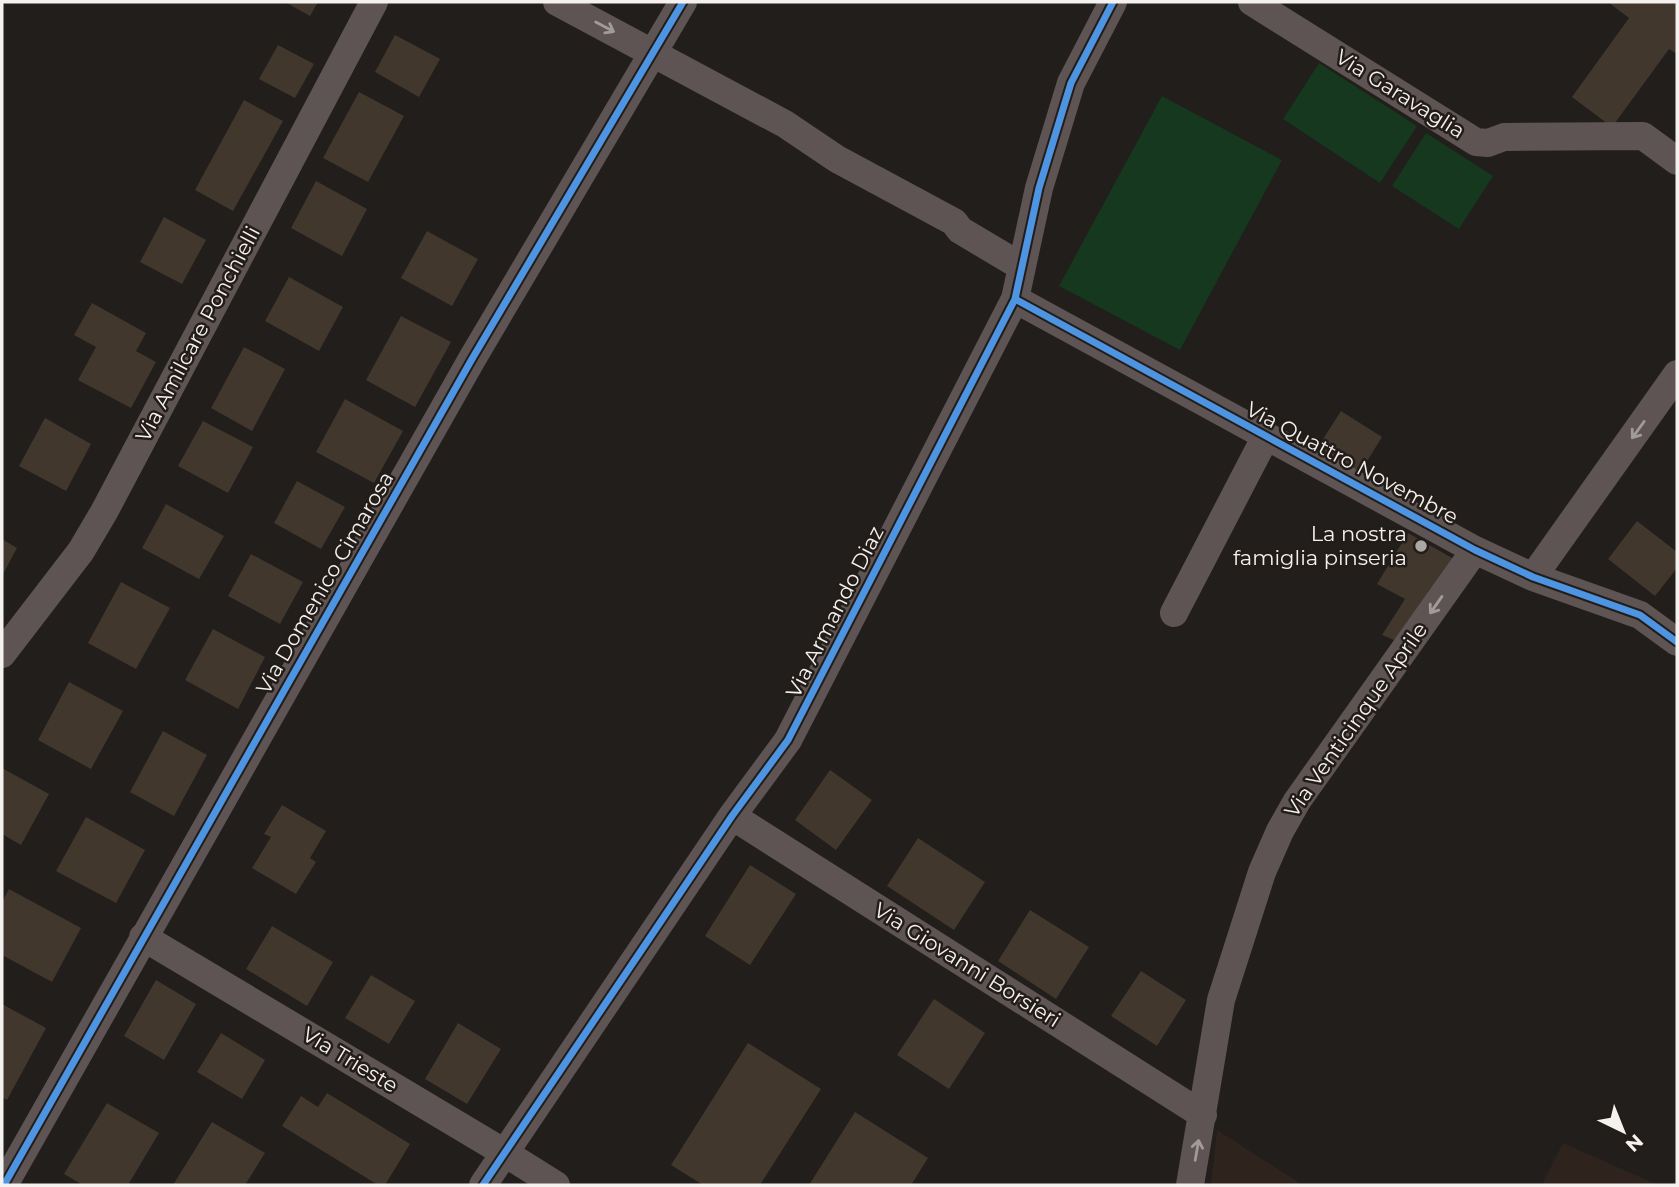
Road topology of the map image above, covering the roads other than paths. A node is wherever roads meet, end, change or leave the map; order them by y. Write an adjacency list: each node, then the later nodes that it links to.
1 (373, 2): 16 (street, Via Amilcare Ponchielli)
2 (557, 2): 6 (street, one-way to 6)
3 (683, 2): 6 (street, Via Domenico Cimarosa)
4 (1113, 2): 8 (street, Via Armando Diaz)
5 (1252, 2): 7 (street, Via Garavaglia)
6 (653, 54): 8 (street); 18 (street, Via Domenico Cimarosa)
7 (1677, 161)
8 (1022, 267): 9 (street, Via Armando Diaz)
9 (1015, 299): 11 (street, Via Quattro Novembre); 17 (street, Via Armando Diaz)
10 (1677, 374): 13 (street, one-way to 13)
11 (1266, 436): 12 (street, Via Quattro Novembre); 14 (street)
12 (1475, 550): 13 (street, Via Quattro Novembre); 19 (street, Via Venticinque Aprile, one-way to 19)
13 (1533, 577): 15 (street, Via Quattro Novembre)
14 (1174, 613)
15 (1677, 642)
16 (2, 654)
17 (732, 816): 19 (street, Via Giovanni Borsieri); 20 (street, Via Armando Diaz)
18 (143, 937): 20 (street, Via Trieste); 21 (street, Via Domenico Cimarosa)
19 (1203, 1115): 24 (street, Via Venticinque Aprile, one-way to 19)
20 (506, 1153): 22 (street, Via Armando Diaz); 23 (street, Via Trieste)
21 (4, 1185)
22 (483, 1185)
23 (556, 1185)
24 (1190, 1185)

